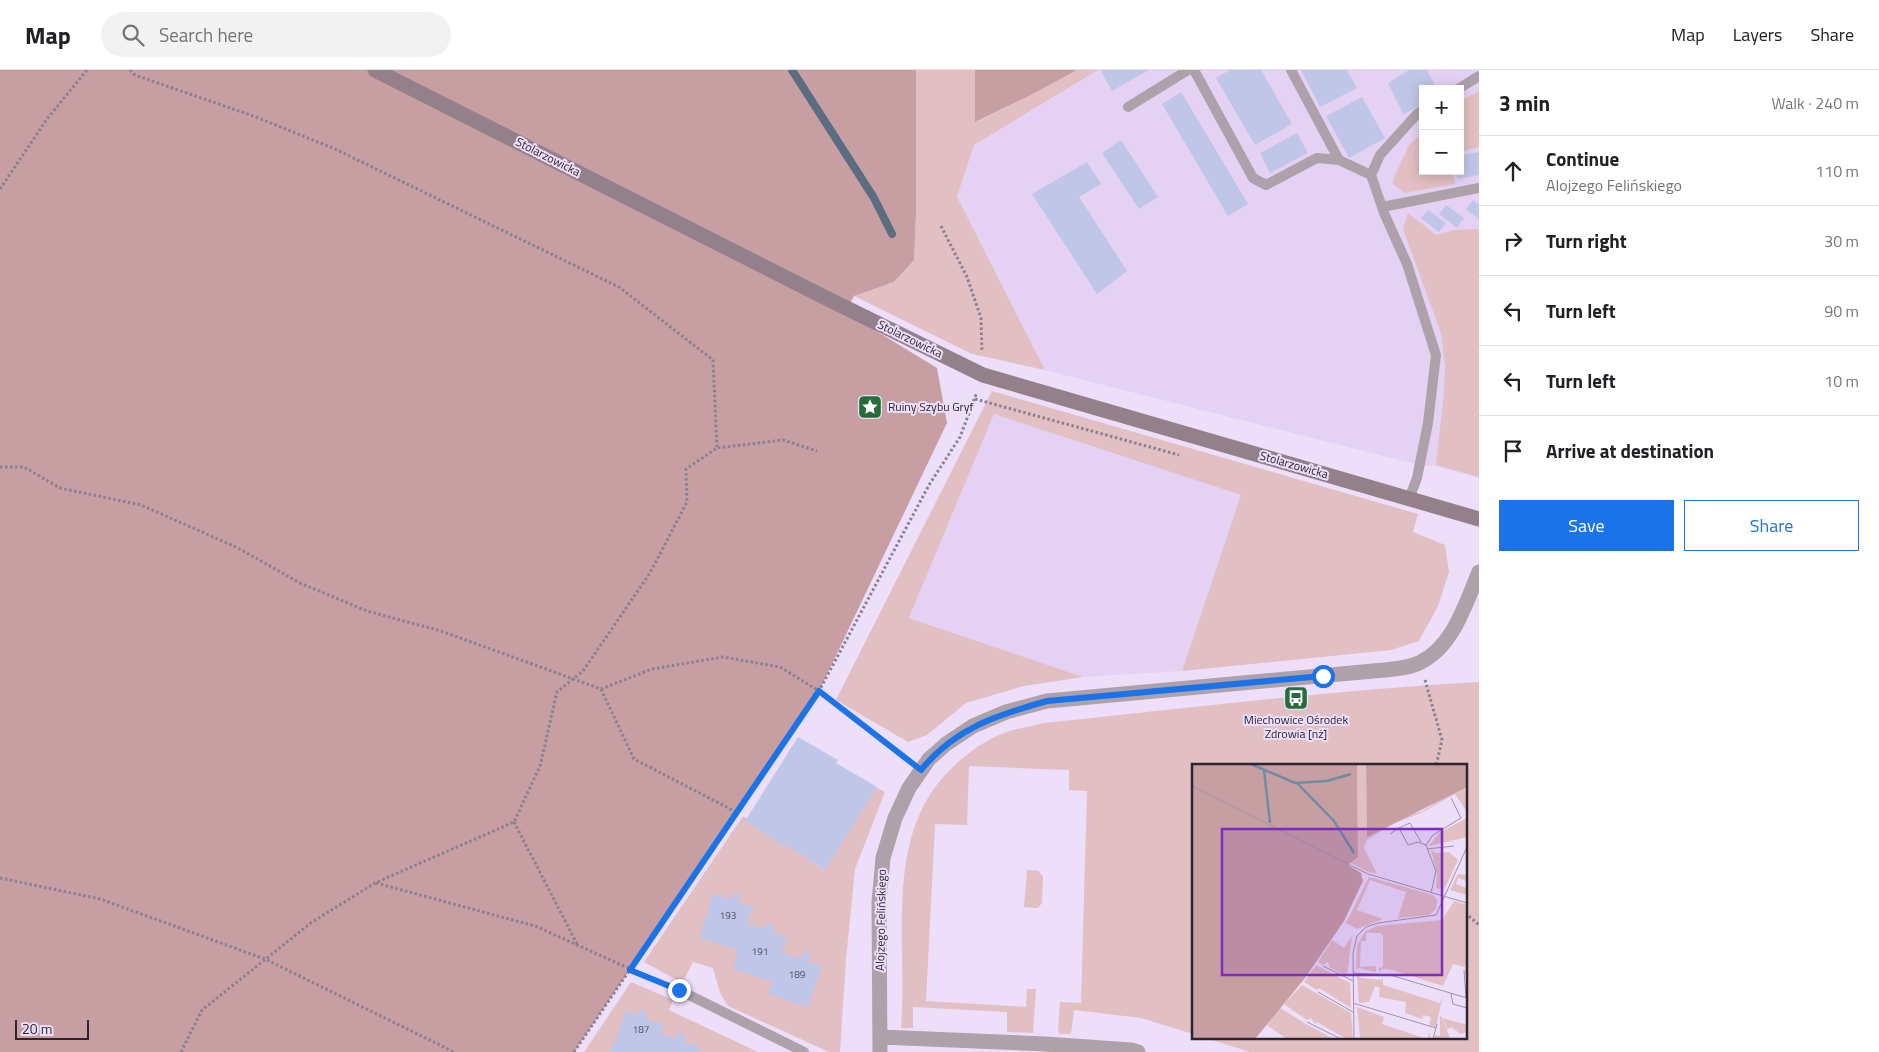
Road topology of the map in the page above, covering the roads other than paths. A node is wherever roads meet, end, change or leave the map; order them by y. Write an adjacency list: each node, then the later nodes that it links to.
1 (376, 70): 13 (street, Stolarzowicka)
2 (1188, 70): 7 (lane)
3 (1194, 70): 9 (lane)
4 (1290, 70): 9 (lane)
5 (1479, 76): 6 (lane)
6 (1464, 85)
7 (1128, 107)
8 (1419, 113): 10 (lane)
9 (1339, 160): 10 (lane)
10 (1371, 175): 12 (lane)
11 (1479, 188): 12 (lane)
12 (1382, 208): 13 (lane)
13 (1409, 499): 14 (street, Stolarzowicka)
14 (1479, 519)
15 (1479, 572): 17 (street, Alojzego Felińskiego)
16 (679, 990): 18 (lane)
17 (880, 1045): 19 (street)
18 (804, 1052)
19 (1138, 1052)

